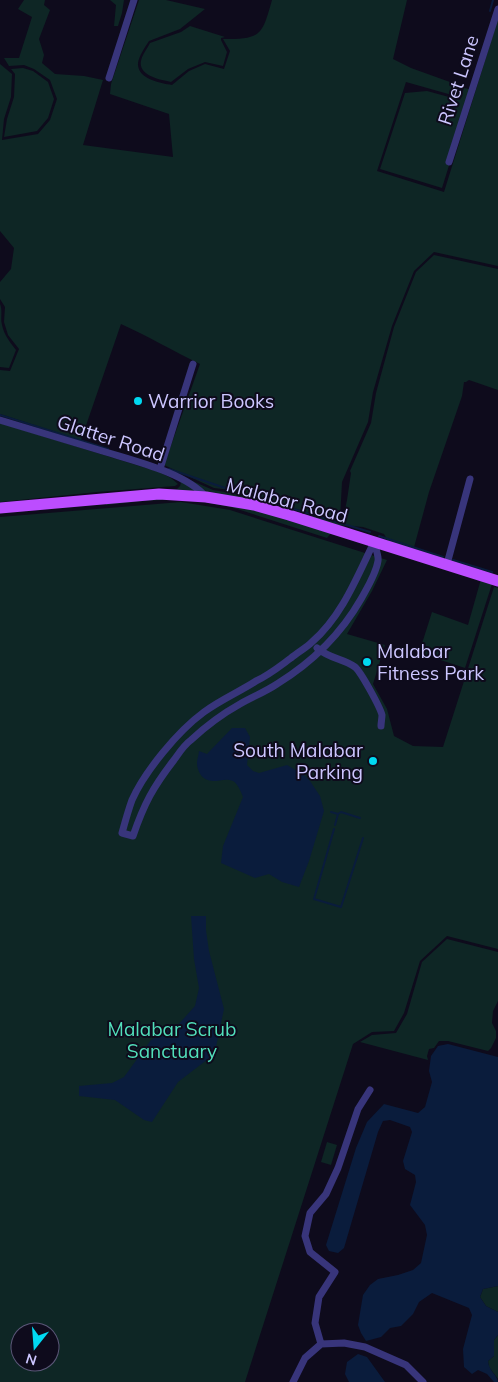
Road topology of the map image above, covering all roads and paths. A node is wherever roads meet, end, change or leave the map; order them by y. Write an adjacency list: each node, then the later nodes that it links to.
1 (134, 0): 3 (street)
2 (498, 9): 4 (street, Rivet Lane)
3 (110, 78)
4 (449, 162)
5 (193, 364): 7 (street)
6 (0, 420): 7 (street, Glatter Road)
7 (160, 469): 9 (street, Glatter Road)
8 (470, 479): 12 (street)
9 (206, 497): 10 (main road, Malabar Road); 11 (main road, Malabar Road)
10 (0, 508)
11 (374, 542): 12 (main road, Malabar Road); 14 (street); 15 (street)
12 (447, 564): 13 (main road, Malabar Road)
13 (498, 580)
14 (312, 642): 15 (street); 16 (street)
15 (320, 650): 17 (street); 18 (street)
16 (255, 682): 17 (street); 19 (street)
17 (262, 693): 20 (street)
18 (381, 726)
19 (182, 731): 20 (street); 20 (street)
20 (189, 741)
21 (370, 1090): 22 (street)
22 (321, 1344): 23 (street); 24 (street)
23 (293, 1382)
24 (422, 1382)

